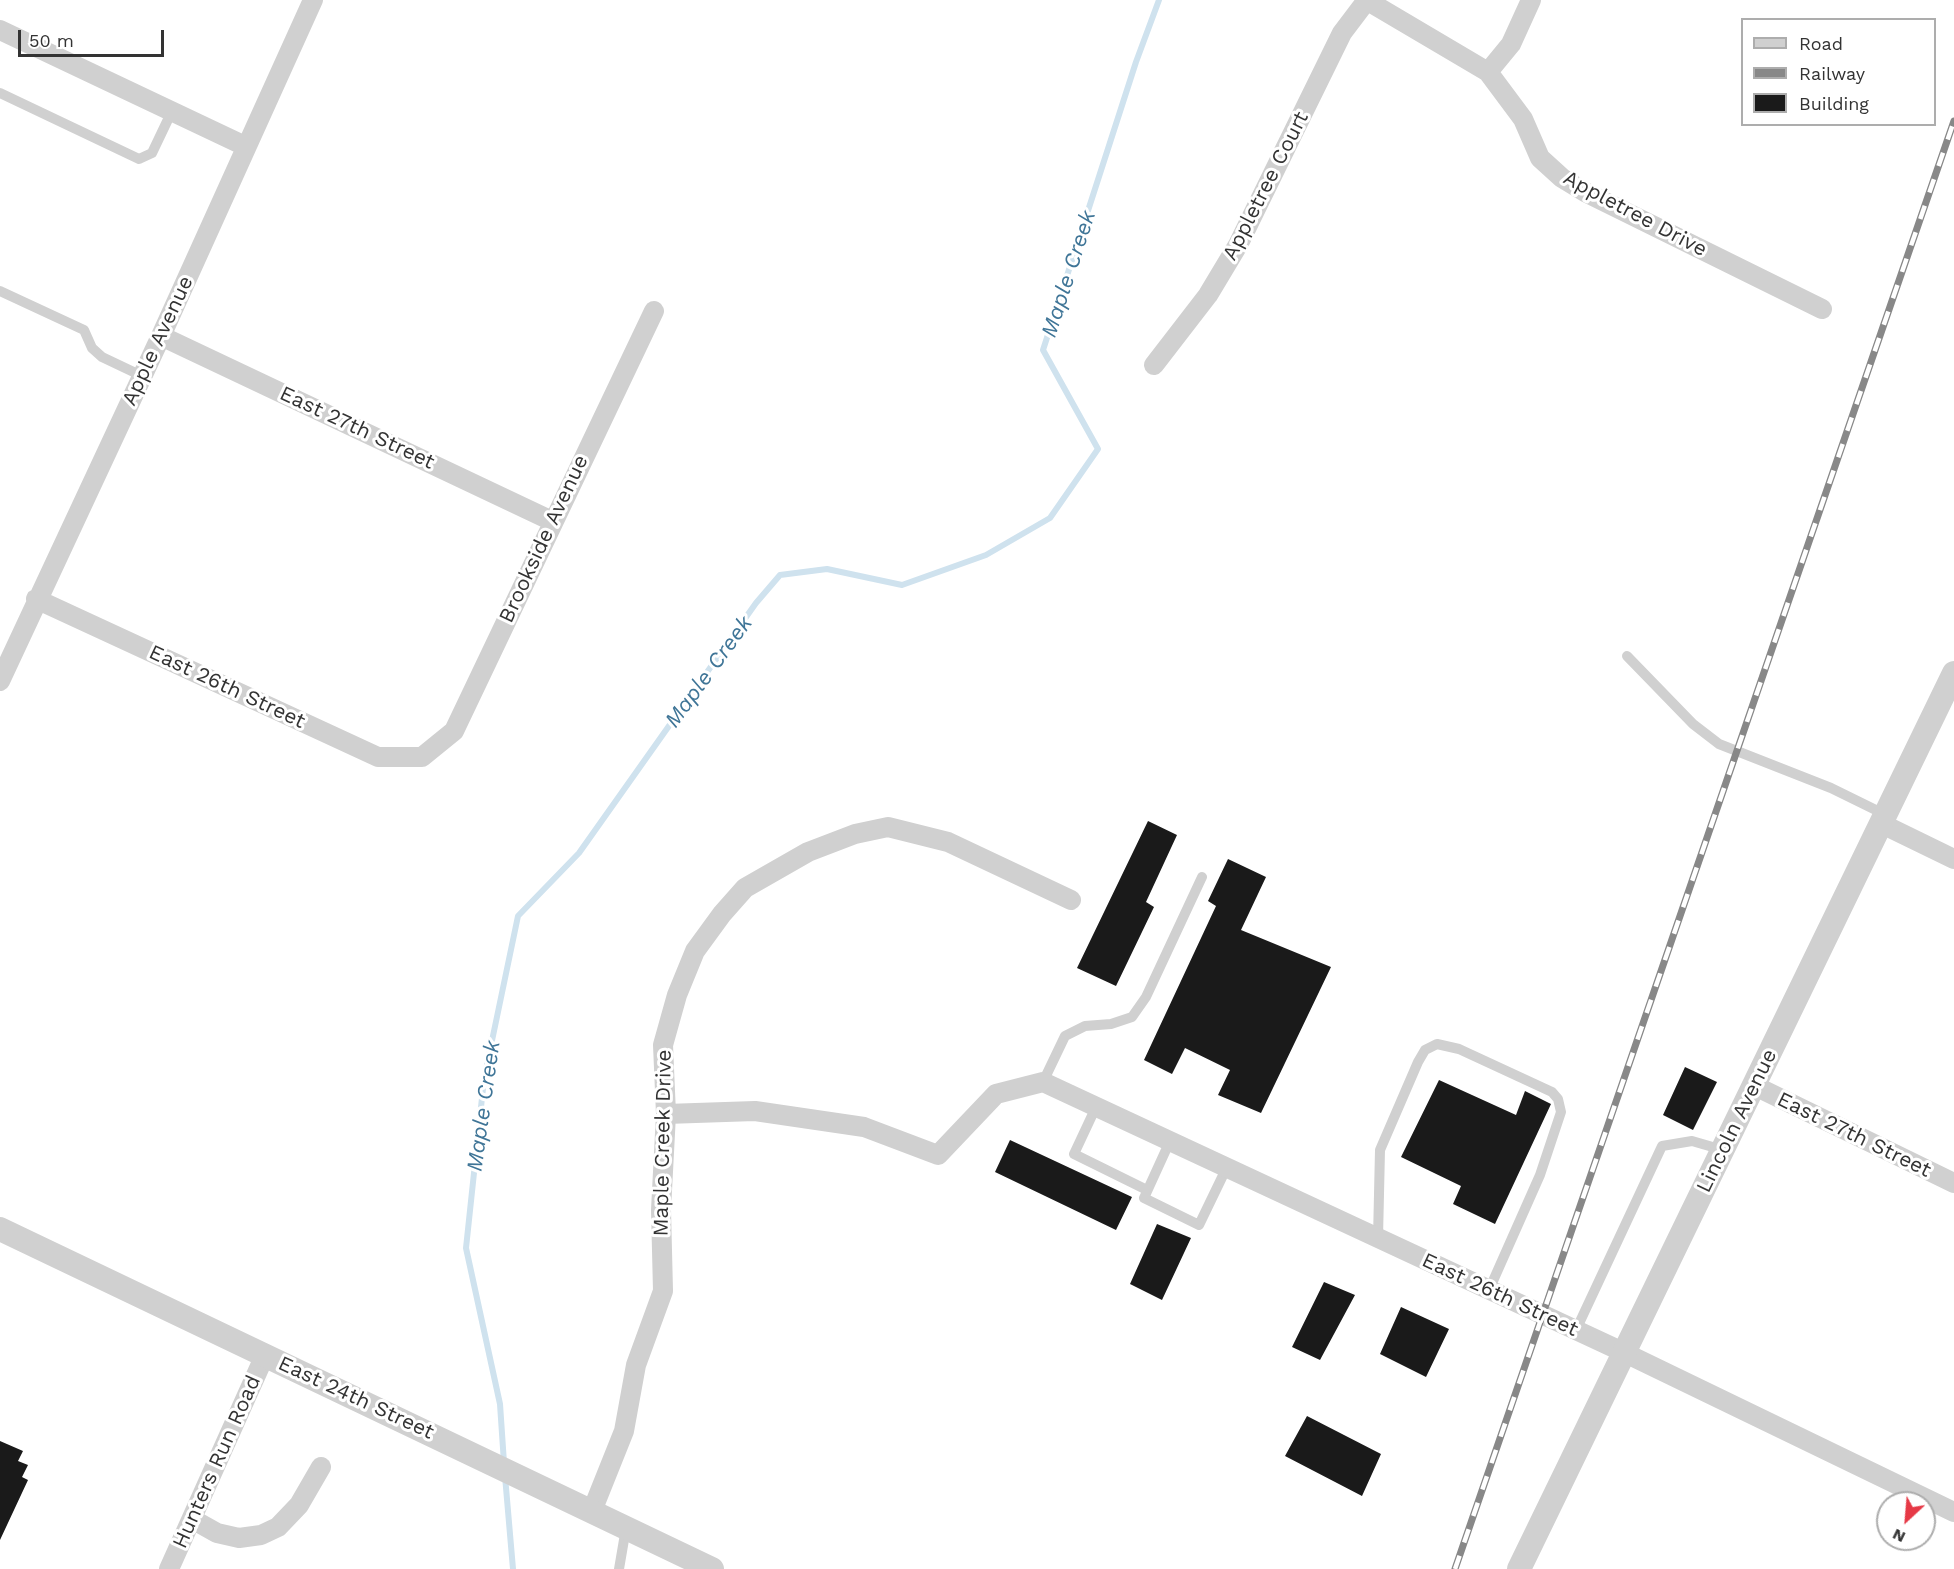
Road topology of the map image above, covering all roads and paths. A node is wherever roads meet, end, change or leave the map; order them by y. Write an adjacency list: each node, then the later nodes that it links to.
1 (313, 0): 8 (street, Apple Avenue)
2 (1366, 0): 5 (street, Appletree Drive); 13 (street, Appletree Court)
3 (1531, 0): 5 (street)
4 (0, 30): 7 (street)
5 (1488, 72): 10 (street, Appletree Drive)
6 (0, 93): 7 (lane)
7 (172, 111): 8 (street)
8 (245, 146): 12 (street, Apple Avenue)
9 (0, 291): 14 (lane)
10 (1822, 309)
11 (654, 311): 15 (street, Brookside Avenue)
12 (161, 336): 14 (street, Apple Avenue); 15 (street, East 27th Street)
13 (1154, 365)
14 (142, 376): 16 (street, Apple Avenue)
15 (552, 521): 20 (street, Brookside Avenue)
16 (36, 599): 19 (street, Apple Avenue); 20 (street, East 26th Street)
17 (1627, 656): 21 (lane)
18 (1954, 673): 21 (street, Lincoln Avenue)
19 (0, 681)
20 (422, 756)
21 (1884, 820): 22 (street); 26 (street, Lincoln Avenue)
22 (1954, 859)
23 (1202, 877): 25 (lane)
24 (1071, 900): 28 (street, Maple Creek Drive)
25 (1043, 1082): 27 (street, East 26th Street); 28 (street)
26 (1755, 1086): 30 (street, Lincoln Avenue); 32 (street, East 27th Street)
27 (1096, 1107): 29 (street, East 26th Street); 33 (lane)
28 (666, 1114): 41 (street, Maple Creek Drive)
29 (1170, 1141): 31 (street, East 26th Street); 33 (lane)
30 (1723, 1150): 37 (lane); 38 (street, Lincoln Avenue)
31 (1227, 1167): 33 (lane); 35 (street, East 26th Street)
32 (1954, 1184)
33 (1148, 1190)
34 (0, 1229): 39 (street, East 24th Street)
35 (1378, 1238): 36 (street, East 26th Street); 36 (lane)
36 (1489, 1290): 37 (street, East 26th Street)
37 (1576, 1330): 38 (street, East 26th Street)
38 (1623, 1352): 42 (street, East 26th Street); 48 (street, Lincoln Avenue)
39 (265, 1355): 41 (street, East 24th Street); 43 (street, Hunters Run Road)
40 (321, 1467): 43 (street)
41 (592, 1511): 44 (street, East 24th Street)
42 (1954, 1512)
43 (192, 1519): 45 (street, Hunters Run Road)
44 (626, 1527): 46 (lane); 47 (street, East 24th Street)
45 (169, 1569)
46 (619, 1569)
47 (712, 1569)
48 (1519, 1569)

